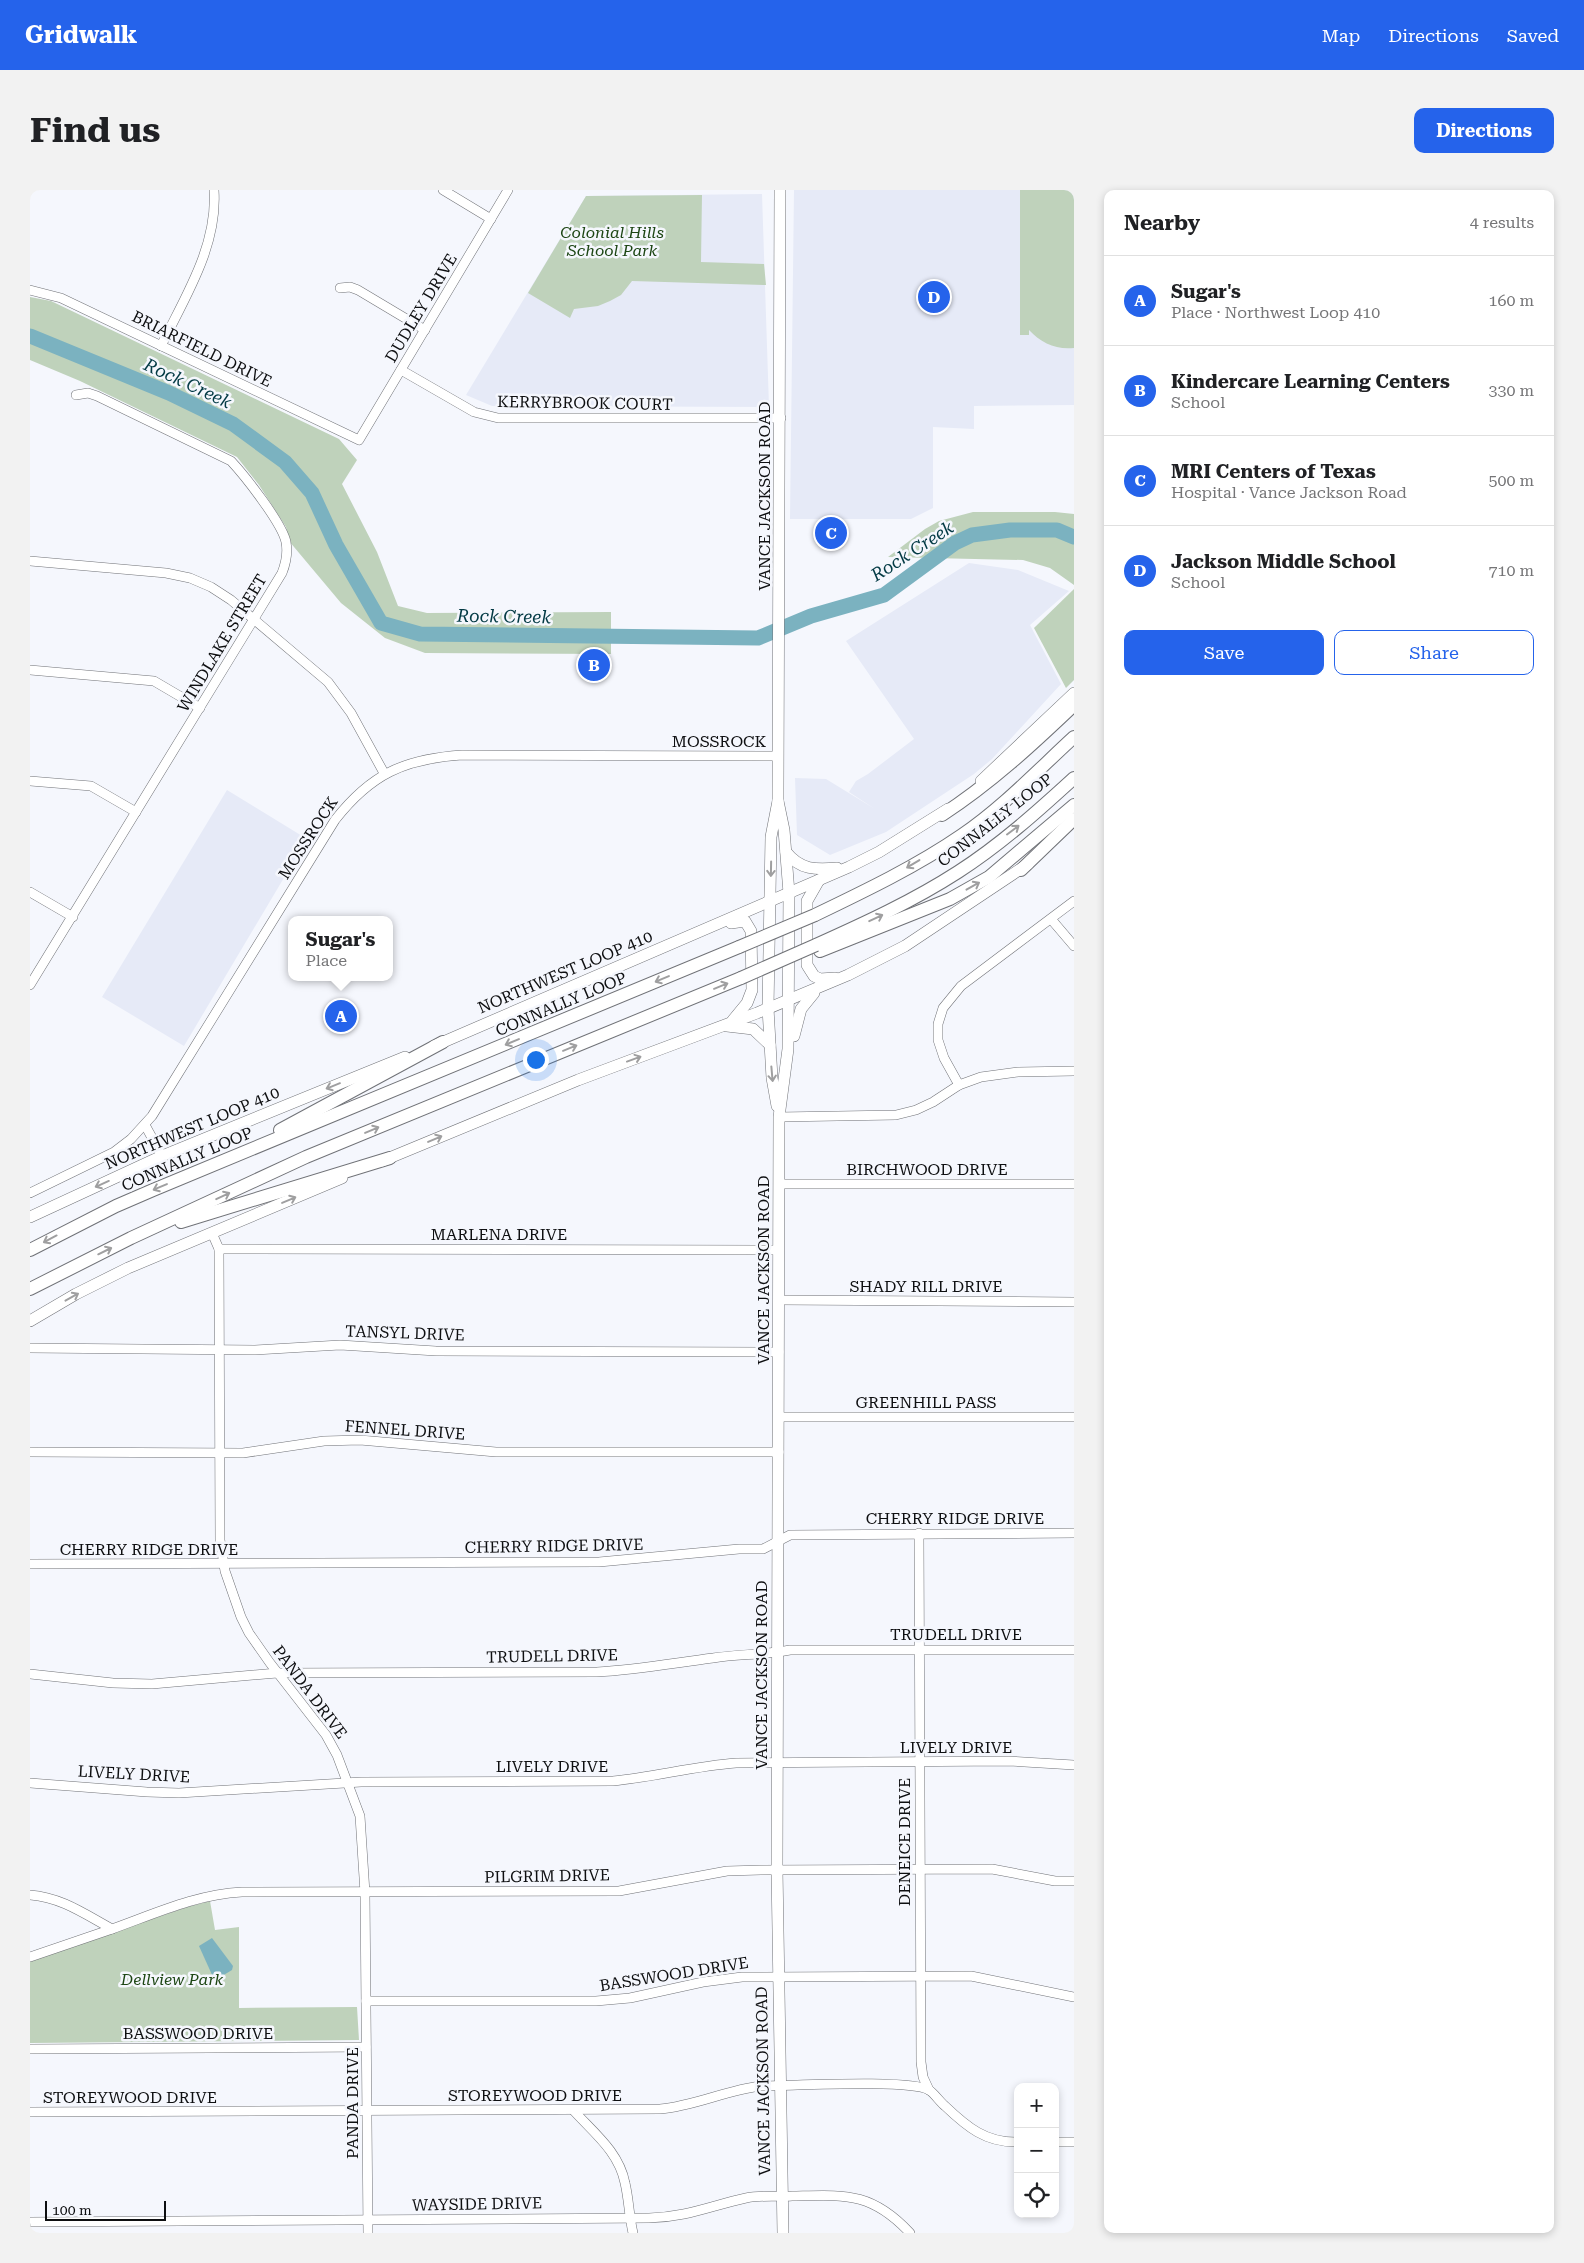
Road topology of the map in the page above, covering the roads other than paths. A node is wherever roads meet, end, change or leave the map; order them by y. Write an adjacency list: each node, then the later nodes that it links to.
1 (214, 190): 9 (street)
2 (443, 190): 5 (street)
3 (508, 190): 5 (street, DUDLEY DRIVE)
4 (780, 190): 12 (main road, VANCE JACKSON ROAD)
5 (491, 219): 8 (street, DUDLEY DRIVE)
6 (340, 288): 8 (street)
7 (30, 290): 9 (street, BRIARFIELD DRIVE)
8 (425, 330): 10 (street, DUDLEY DRIVE)
9 (161, 346): 13 (street, BRIARFIELD DRIVE)
10 (401, 370): 12 (street, KERRYBROOK COURT); 13 (street, DUDLEY DRIVE)
11 (76, 395): 15 (street, WINDLAKE STREET)
12 (781, 418): 21 (main road, VANCE JACKSON ROAD)
13 (358, 440)
14 (30, 561): 15 (street)
15 (254, 619): 19 (street, WINDLAKE STREET); 22 (street)
16 (30, 670): 19 (street)
17 (1074, 693): 28 (main road, NORTHWEST LOOP 410)
18 (1074, 705): 28 (highway)
19 (200, 708): 26 (street, WINDLAKE STREET)
20 (1074, 737): 56 (highway, CONNALLY LOOP, one-way to 56, bridge)
21 (778, 756): 22 (street, MOSSROCK); 25 (main road, VANCE JACKSON ROAD)
22 (384, 773): 55 (street, MOSSROCK)
23 (1074, 778): 42 (highway, CONNALLY LOOP, one-way to 23)
24 (30, 780): 26 (street)
25 (778, 801): 30 (main road, VANCE JACKSON ROAD); 36 (main road, VANCE JACKSON ROAD, one-way to 36)
26 (136, 812): 38 (street, WINDLAKE STREET)
27 (1071, 813): 32 (highway); 42 (highway, one-way to 27)
28 (942, 815): 31 (main road, NORTHWEST LOOP 410)
29 (1074, 826): 32 (main road)
30 (786, 852): 31 (main road); 35 (main road, VANCE JACKSON ROAD)
31 (849, 867): 33 (main road, NORTHWEST LOOP 410)
32 (1020, 870): 43 (main road)
33 (819, 880): 35 (main road, NORTHWEST LOOP 410); 43 (main road)
34 (30, 892): 38 (street)
35 (789, 893): 36 (main road, NORTHWEST LOOP 410); 46 (main road, VANCE JACKSON ROAD)
36 (770, 901): 40 (main road, NORTHWEST LOOP 410); 47 (main road, VANCE JACKSON ROAD)
37 (1074, 901): 39 (street)
38 (73, 917): 44 (street, WINDLAKE STREET)
39 (1051, 919): 41 (street); 53 (street)
40 (697, 933): 48 (main road); 49 (main road, NORTHWEST LOOP 410)
41 (1074, 946)
42 (816, 948): 64 (highway, one-way to 42, bridge)
43 (848, 975): 45 (main road)
44 (30, 985)
45 (820, 988): 46 (main road); 51 (main road)
46 (788, 1000): 47 (main road); 51 (main road, VANCE JACKSON ROAD)
47 (768, 1008): 48 (main road); 50 (main road, VANCE JACKSON ROAD)
48 (726, 1024): 50 (main road); 58 (main road, one-way to 48)
49 (443, 1042): 56 (highway); 57 (main road, NORTHWEST LOOP 410, one-way to 57)
50 (770, 1045): 54 (main road, VANCE JACKSON ROAD, one-way to 54)
51 (788, 1049): 54 (main road, VANCE JACKSON ROAD)
52 (1074, 1072): 53 (street)
53 (959, 1085): 54 (street)
54 (779, 1117): 59 (main road, VANCE JACKSON ROAD)
55 (144, 1124): 57 (street); 61 (street, MOSSROCK)
56 (238, 1155): 66 (highway, CONNALLY LOOP, one-way to 66)
57 (162, 1156): 62 (main road, NORTHWEST LOOP 410, one-way to 62)
58 (390, 1158): 63 (main road, one-way to 58); 64 (highway)
59 (779, 1184): 60 (street, BIRCHWOOD DRIVE); 67 (main road, VANCE JACKSON ROAD)
60 (1074, 1184)
61 (30, 1194)
62 (30, 1217)
63 (212, 1233): 65 (street, PANDA DRIVE); 71 (main road, one-way to 63)
64 (131, 1238): 68 (highway, one-way to 64)
65 (219, 1249): 67 (street, MARLENA DRIVE); 73 (street, PANDA DRIVE)
66 (30, 1250)
67 (779, 1250): 69 (main road, VANCE JACKSON ROAD)
68 (30, 1289)
69 (779, 1300): 70 (street, SHADY RILL DRIVE); 74 (main road, VANCE JACKSON ROAD)
70 (1074, 1302)
71 (30, 1321)
72 (30, 1348): 73 (street, TANSYL DRIVE)
73 (219, 1350): 74 (street, TANSYL DRIVE); 79 (street, PANDA DRIVE)
74 (779, 1352): 75 (main road, VANCE JACKSON ROAD)
75 (779, 1417): 76 (street, GREENHILL PASS); 78 (main road, VANCE JACKSON ROAD)
76 (1074, 1418)
77 (30, 1452): 79 (street, FENNEL DRIVE)
78 (779, 1452): 79 (street, FENNEL DRIVE); 82 (main road, VANCE JACKSON ROAD)
79 (220, 1453): 83 (street, PANDA DRIVE)
80 (919, 1533): 81 (street, CHERRY RIDGE DRIVE); 82 (street, CHERRY RIDGE DRIVE); 85 (street, DENEICE DRIVE)
81 (1074, 1533)
82 (778, 1541): 83 (street, CHERRY RIDGE DRIVE); 87 (main road, VANCE JACKSON ROAD)
83 (223, 1563): 84 (street, CHERRY RIDGE DRIVE); 88 (street, PANDA DRIVE)
84 (30, 1564)
85 (919, 1649): 86 (street, TRUDELL DRIVE); 87 (street, TRUDELL DRIVE); 90 (street, DENEICE DRIVE)
86 (1074, 1650)
87 (777, 1653): 88 (street, TRUDELL DRIVE); 91 (main road, VANCE JACKSON ROAD)
88 (277, 1673): 89 (street, TRUDELL DRIVE); 94 (street, PANDA DRIVE)
89 (30, 1674)
90 (919, 1761): 91 (street, LIVELY DRIVE); 92 (street, LIVELY DRIVE); 95 (street, DENEICE DRIVE)
91 (777, 1762): 94 (street, LIVELY DRIVE); 96 (main road, VANCE JACKSON ROAD)
92 (1074, 1765)
93 (30, 1783): 94 (street, LIVELY DRIVE)
94 (349, 1783): 98 (street, PANDA DRIVE)
95 (920, 1869): 96 (street, PILGRIM DRIVE); 97 (street, PILGRIM DRIVE); 102 (street, DENEICE DRIVE)
96 (777, 1870): 98 (street, PILGRIM DRIVE); 103 (main road, VANCE JACKSON ROAD)
97 (1074, 1881)
98 (366, 1892): 100 (street, PILGRIM DRIVE); 105 (street, PANDA DRIVE)
99 (30, 1895): 100 (street)
100 (112, 1929): 101 (street, PILGRIM DRIVE)
101 (30, 1956)
102 (920, 1976): 103 (street, BASSWOOD DRIVE); 104 (street, BASSWOOD DRIVE); 109 (street, DENEICE DRIVE)
103 (777, 1977): 105 (street, BASSWOOD DRIVE); 108 (main road, VANCE JACKSON ROAD)
104 (1074, 1997)
105 (366, 2001): 106 (street, PANDA DRIVE)
106 (366, 2047): 107 (street, BASSWOOD DRIVE); 111 (street, PANDA DRIVE)
107 (30, 2048)
108 (780, 2086): 109 (street, STOREYWOOD DRIVE); 110 (street, STOREYWOOD DRIVE); 116 (main road, VANCE JACKSON ROAD)
109 (929, 2090): 113 (street)
110 (574, 2110): 111 (street, STOREYWOOD DRIVE); 117 (street)
111 (366, 2111): 112 (street, STOREYWOOD DRIVE); 118 (street, PANDA DRIVE)
112 (30, 2112)
113 (1014, 2141)
114 (1059, 2142): 115 (street)
115 (1074, 2142)
116 (782, 2197): 117 (street, WAYSIDE DRIVE); 122 (main road, VANCE JACKSON ROAD); 123 (street, WAYSIDE DRIVE)
117 (629, 2218): 118 (street, WAYSIDE DRIVE); 121 (street)
118 (368, 2220): 119 (street, WAYSIDE DRIVE); 120 (street, PANDA DRIVE)
119 (30, 2222)
120 (368, 2233)
121 (633, 2233)
122 (783, 2233)
123 (910, 2233)

